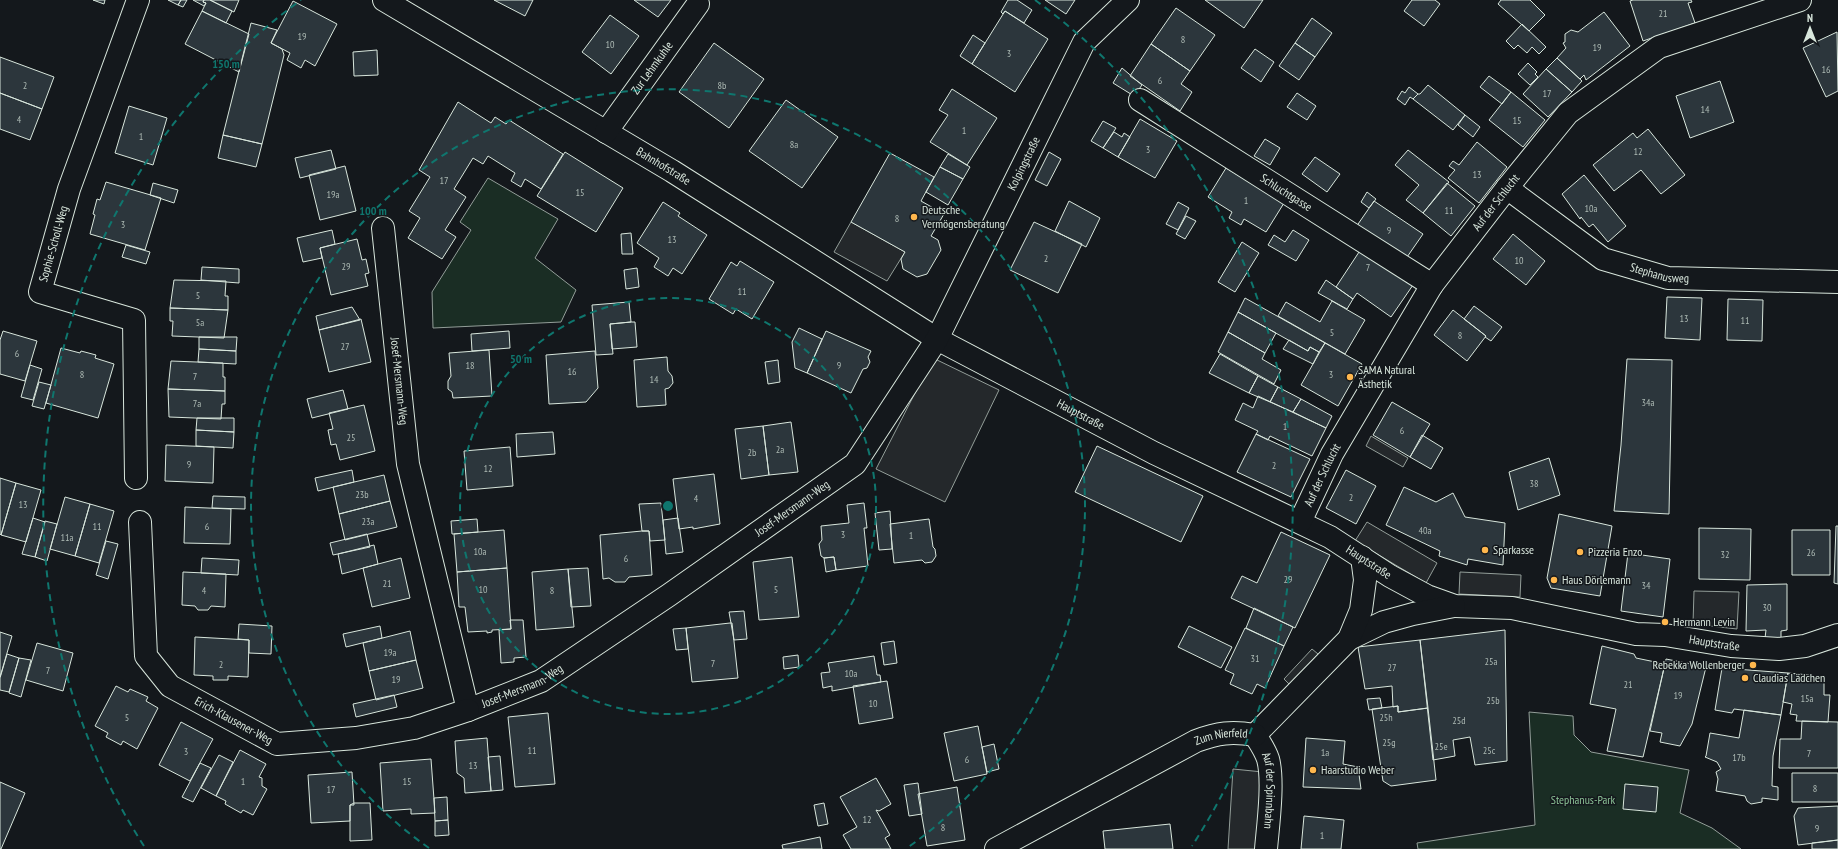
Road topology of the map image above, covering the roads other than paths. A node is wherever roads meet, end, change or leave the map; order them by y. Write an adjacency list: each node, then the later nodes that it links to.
1 (138, 0): 13 (street, Sophie-Scholl-Weg)
2 (384, 0): 7 (street, Bahnhofstraße)
3 (1128, 0): 12 (street, Kolpingstraße)
4 (1800, 0): 8 (street, Auf der Schlucht)
5 (698, 4): 7 (street, Zur Lehmkuhle)
6 (1140, 100): 11 (street, Schluchtgasse)
7 (606, 132): 12 (street, Bahnhofstraße)
8 (1507, 188): 10 (street, Stephanusweg); 11 (street, Auf der Schlucht)
9 (383, 228): 20 (street, Josef-Mersmann-Weg)
10 (1838, 282)
11 (1432, 285): 15 (street, Auf der Schlucht)
12 (937, 339): 15 (street, Hauptstraße); 20 (street, Josef-Mersmann-Weg)
13 (136, 478)
14 (140, 522): 20 (street, Erich-Klausener-Weg)
15 (1300, 522): 16 (street, Hauptstraße)
16 (1362, 557): 17 (street, Hauptstraße); 19 (street, Zum Nierfeld)
17 (1455, 606): 18 (street, Hauptstraße); 19 (street)
18 (1838, 635)
19 (1349, 639): 21 (street, Zum Nierfeld)
20 (468, 710)
21 (1255, 735): 22 (street, Zum Nierfeld); 23 (street, Auf der Spinnbahn)
22 (996, 849)
23 (1266, 849)

